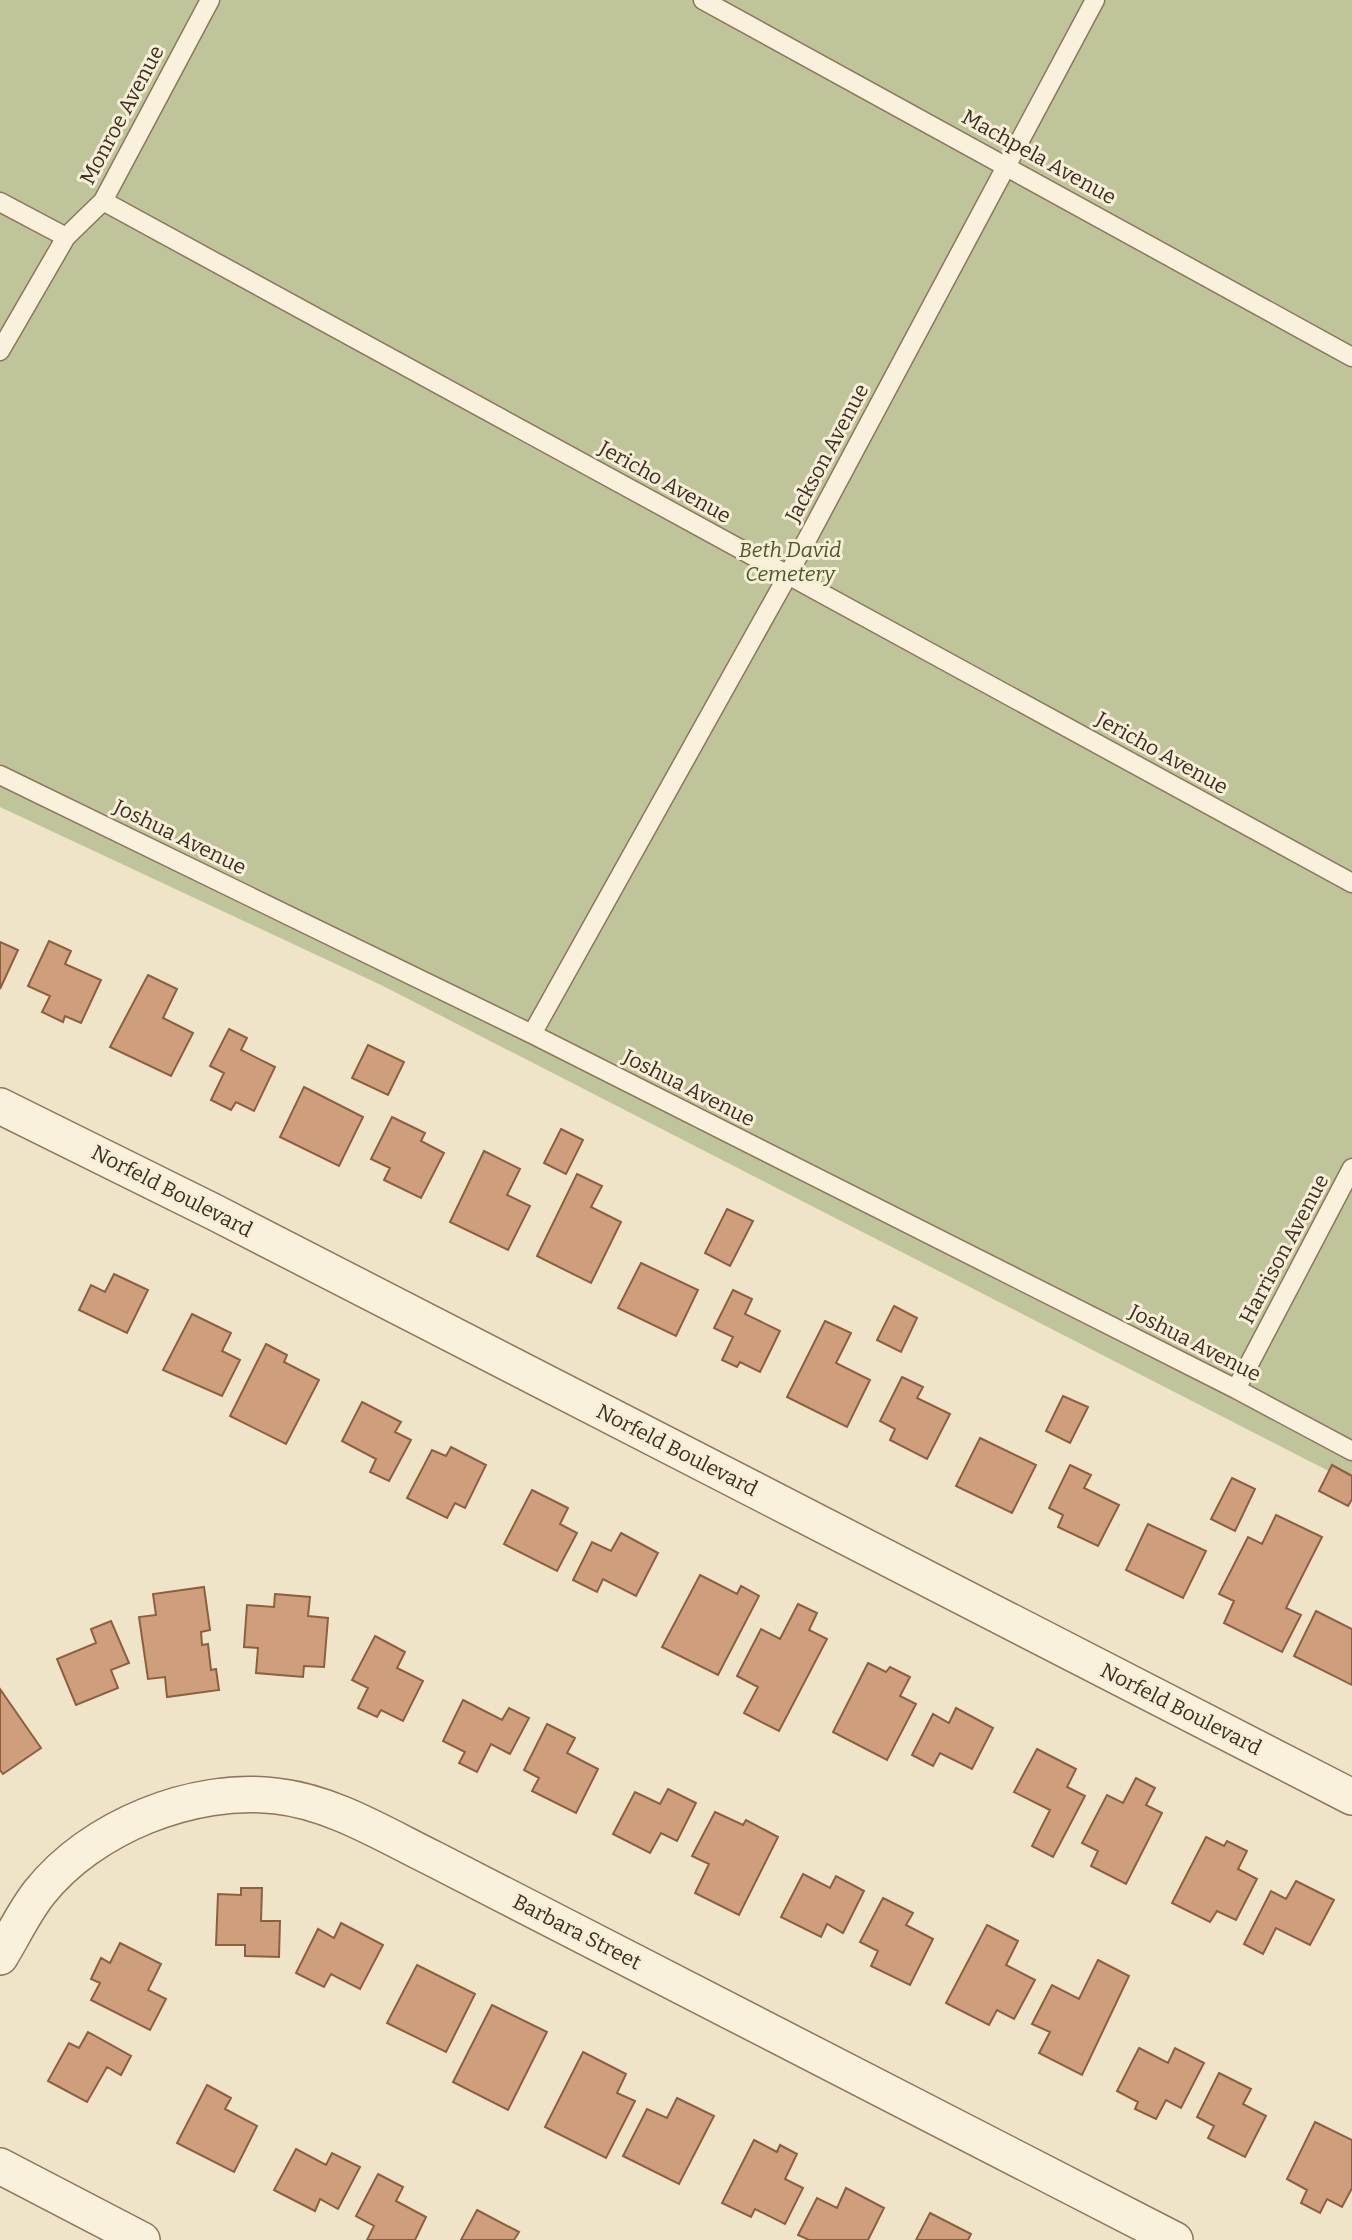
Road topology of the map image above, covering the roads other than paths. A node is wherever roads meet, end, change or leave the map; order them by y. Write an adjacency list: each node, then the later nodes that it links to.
1 (210, 0): 5 (lane, Monroe Avenue)
2 (703, 0): 4 (lane, Machpela Avenue)
3 (1095, 0): 4 (lane, Jackson Avenue)
4 (1007, 165): 9 (lane, Machpela Avenue); 10 (lane, Jackson Avenue)
5 (103, 201): 7 (lane, Monroe Avenue); 10 (lane, Jericho Avenue)
6 (0, 202): 7 (lane)
7 (66, 237): 8 (lane, Monroe Avenue)
8 (0, 351)
9 (1352, 357)
10 (788, 575): 12 (lane, Jericho Avenue); 13 (lane, Jackson Avenue)
11 (0, 775): 13 (lane, Joshua Avenue)
12 (1352, 883)
13 (532, 1034): 16 (lane, Joshua Avenue)
14 (0, 1105): 18 (street, Norfeld Boulevard)
15 (1352, 1168): 16 (lane, Harrison Avenue)
16 (1236, 1389): 17 (lane, Joshua Avenue)
17 (1352, 1451)
18 (1352, 1797)
19 (0, 1956): 22 (street, Barbara Street)
20 (0, 2166): 21 (street)
21 (142, 2240)
22 (1175, 2240)

